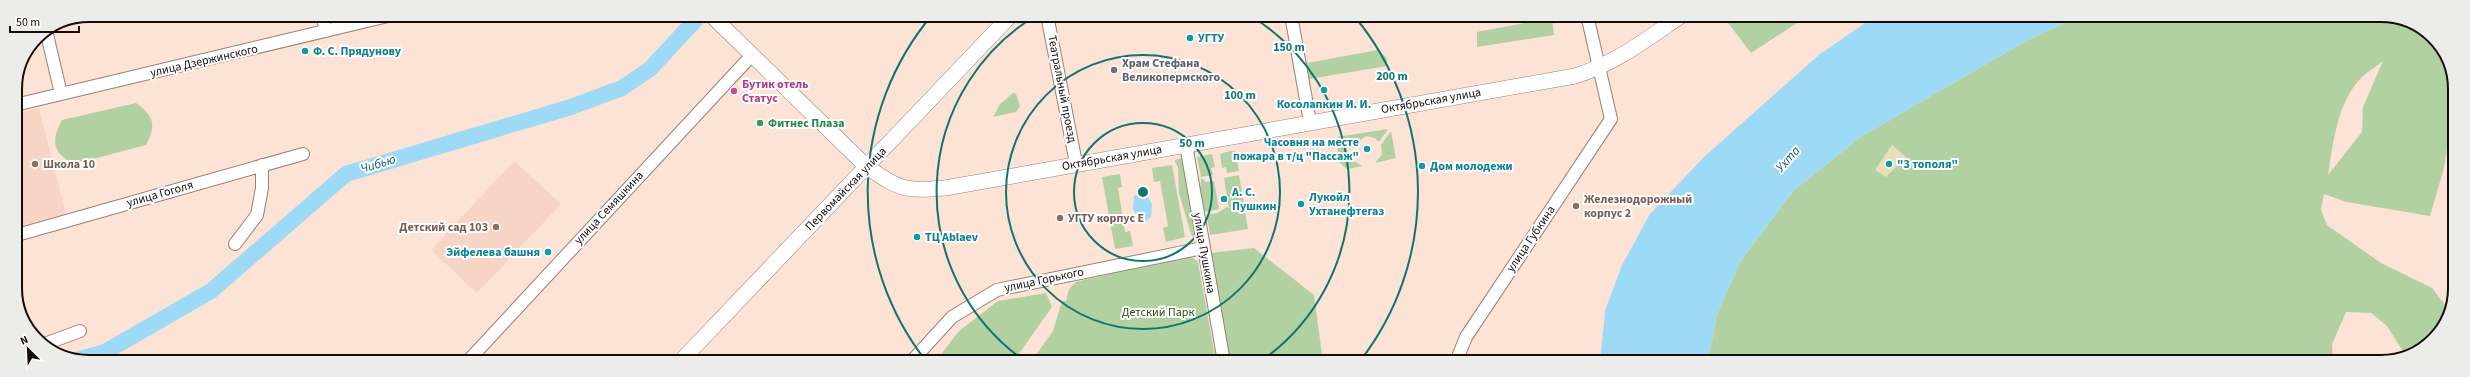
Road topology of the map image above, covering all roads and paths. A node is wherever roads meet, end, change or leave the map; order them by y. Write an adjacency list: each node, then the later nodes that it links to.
1 (324, 22): 9 (street)
2 (363, 22): 9 (street, улица Дзержинского)
3 (718, 22): 11 (main road, Октябрьская улица)
4 (1004, 22): 20 (main road, Первомайская улица)
5 (1048, 22): 18 (street, Театральный проезд)
6 (1291, 22): 15 (street)
7 (1589, 22): 12 (street)
8 (1672, 22): 12 (main road, Октябрьская улица)
9 (326, 31): 13 (street, улица Дзержинского)
10 (48, 37): 13 (street)
11 (752, 55): 20 (main road, Октябрьская улица); 26 (street, улица Семяшкина)
12 (1598, 68): 15 (main road, Октябрьская улица); 30 (street, улица Губкина)
13 (61, 94): 14 (street, улица Дзержинского)
14 (22, 103)
15 (1310, 122): 16 (main road, Октябрьская улица)
16 (1186, 145): 18 (main road, Октябрьская улица); 23 (street, улица Пушкина)
17 (304, 154): 19 (street, улица Гоголя)
18 (1076, 163): 20 (main road, Октябрьская улица)
19 (262, 165): 21 (street, улица Гоголя); 22 (street)
20 (867, 167): 27 (main road, Первомайская улица)
21 (22, 234)
22 (235, 244)
23 (1203, 248): 28 (street, улица Горького); 29 (street, улица Пушкина)
24 (80, 331): 25 (street)
25 (50, 342)
26 (474, 355)
27 (687, 355)
28 (917, 355)
29 (1223, 355)
30 (1459, 355)

